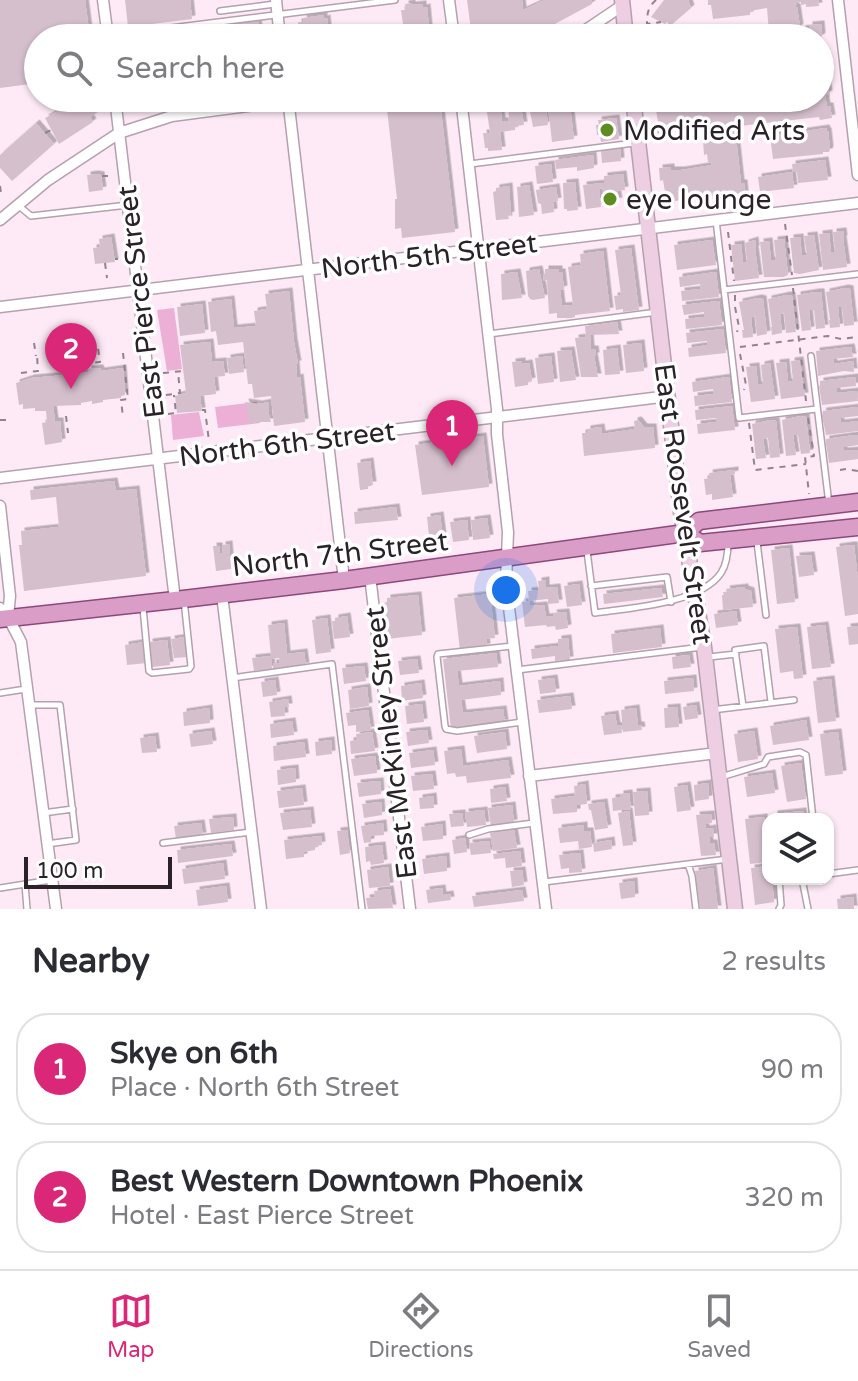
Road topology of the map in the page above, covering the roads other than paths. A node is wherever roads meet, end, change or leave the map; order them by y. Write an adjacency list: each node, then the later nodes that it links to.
1 (103, 0): 8 (street)
2 (395, 0): 6 (lane)
3 (449, 0): 10 (street)
4 (838, 0): 21 (street)
5 (625, 2): 11 (street); 12 (street)
6 (277, 6): 7 (lane); 9 (lane)
7 (220, 11)
8 (106, 24)
9 (179, 24)
10 (452, 24)
11 (594, 24)
12 (626, 24)
13 (117, 112): 18 (street, East Pierce Street)
14 (199, 112): 18 (street)
15 (290, 112): 29 (street, East McKinley Street)
16 (463, 112): 20 (street)
17 (635, 112): 19 (street, East Roosevelt Street)
18 (119, 133): 23 (street); 24 (street, East Pierce Street)
19 (638, 143): 20 (lane); 27 (street, East Roosevelt Street)
20 (469, 164): 28 (street)
21 (858, 175)
22 (858, 203): 26 (street, North 5th Street)
23 (19, 205): 24 (lane); 25 (street)
24 (128, 205): 31 (street, East Pierce Street)
25 (0, 220)
26 (716, 220): 27 (street, North 5th Street); 32 (lane)
27 (648, 228): 28 (street, North 5th Street); 34 (street, East Roosevelt Street)
28 (479, 249): 29 (street, North 5th Street); 35 (street)
29 (308, 270): 31 (street, North 5th Street); 40 (street, East McKinley Street)
30 (858, 274): 32 (lane)
31 (138, 290): 33 (street, North 5th Street); 41 (street, East Pierce Street)
32 (724, 290): 38 (lane)
33 (0, 307)
34 (658, 312): 35 (lane); 37 (street, East Roosevelt Street)
35 (488, 334): 39 (street)
36 (811, 356): 38 (lane)
37 (669, 396): 39 (street, North 6th Street); 49 (street, East Roosevelt Street)
38 (817, 409): 44 (lane)
39 (496, 417): 40 (street, North 6th Street); 53 (street)
40 (327, 438): 41 (street, North 6th Street); 55 (street, East McKinley Street)
41 (158, 458): 42 (street, North 6th Street); 59 (street, East Pierce Street)
42 (0, 478)
43 (858, 502): 44 (main road, North 7th Street)
44 (829, 505): 49 (main road, North 7th Street)
45 (0, 506): 62 (street)
46 (858, 519): 48 (main road)
47 (858, 527): 48 (main road, North 7th Street)
48 (834, 529): 50 (main road, North 7th Street)
49 (685, 533): 51 (main road, North 7th Street); 52 (main road, North 7th Street); 57 (street, East Roosevelt Street)
50 (756, 537): 51 (main road, North 7th Street); 63 (lane)
51 (728, 540): 57 (lane)
52 (586, 546): 53 (main road, North 7th Street); 56 (lane)
53 (508, 556): 54 (main road, North 7th Street); 64 (street)
54 (370, 576): 55 (main road, North 7th Street); 102 (street, East McKinley Street)
55 (344, 580): 58 (main road, North 7th Street)
56 (591, 586): 60 (lane); 60 (lane)
57 (694, 592): 60 (lane); 65 (street, East Roosevelt Street)
58 (222, 595): 59 (main road, North 7th Street); 68 (street)
59 (179, 600): 61 (main road, North 7th Street); 61 (lane)
60 (671, 602)
61 (142, 604): 62 (main road, North 7th Street)
62 (3, 614): 69 (street)
63 (766, 615)
64 (513, 645): 67 (street); 76 (lane)
65 (704, 652): 66 (lane); 67 (lane); 75 (street, East Roosevelt Street)
66 (736, 654): 72 (lane); 74 (lane)
67 (516, 671): 76 (street)
68 (232, 678): 84 (street); 101 (lane)
69 (27, 689): 70 (lane); 73 (street)
70 (0, 693)
71 (794, 700): 72 (lane)
72 (771, 702): 74 (lane)
73 (28, 705): 80 (lane); 81 (street)
74 (743, 706): 75 (lane)
75 (711, 710): 77 (street, East Roosevelt Street)
76 (522, 722): 78 (street)
77 (717, 753): 78 (street); 79 (street, East Roosevelt Street)
78 (529, 776): 83 (street)
79 (720, 778): 82 (lane); 88 (street, East Roosevelt Street)
80 (73, 809): 81 (lane); 87 (lane)
81 (43, 813): 87 (street)
82 (812, 813)
83 (535, 823): 85 (lane); 93 (street)
84 (252, 832): 86 (lane); 100 (street)
85 (469, 835)
86 (163, 843)
87 (47, 844): 92 (street)
88 (729, 858): 89 (lane); 105 (street, East Roosevelt Street)
89 (688, 864): 93 (lane); 104 (lane)
90 (858, 870): 91 (lane)
91 (834, 873)
92 (52, 880): 94 (lane); 99 (street)
93 (543, 883): 103 (street)
94 (25, 884): 97 (lane); 98 (lane)
95 (779, 885): 106 (lane)
96 (803, 885): 107 (lane)
97 (0, 888)
98 (27, 909)
99 (56, 909)
100 (261, 909)
101 (362, 909)
102 (410, 909)
103 (546, 909)
104 (696, 909)
105 (735, 909)
106 (779, 909)
107 (808, 909)

